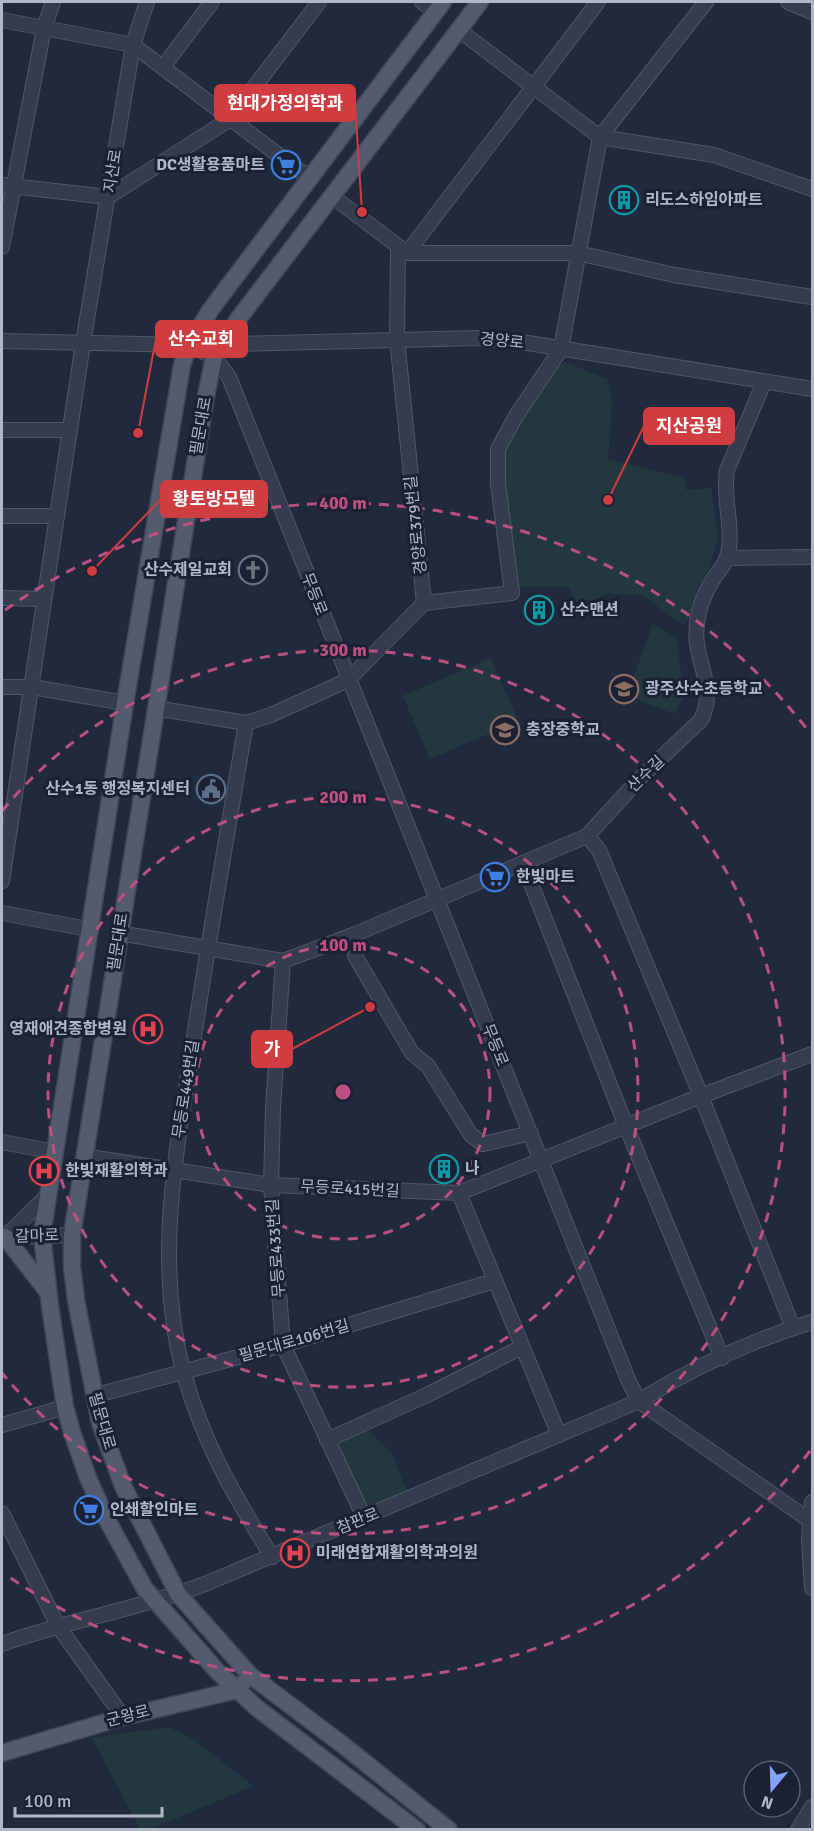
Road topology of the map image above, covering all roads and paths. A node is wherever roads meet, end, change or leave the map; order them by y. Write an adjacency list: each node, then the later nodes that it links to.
1 (53, 2): 12 (street)
2 (147, 2): 14 (street, 지산로)
3 (212, 2): 15 (street)
4 (319, 2): 17 (street)
5 (480, 2): 13 (main road, 필문대로)
6 (598, 2): 16 (street)
7 (706, 2): 18 (street)
8 (788, 2): 10 (street)
9 (433, 5): 19 (main road, 필문대로)
10 (813, 12)
11 (2, 20): 12 (street)
12 (44, 28): 14 (street); 20 (street)
13 (459, 30): 16 (street); 22 (main road, 필문대로)
14 (133, 45): 15 (street); 23 (street, 지산로)
15 (163, 68): 17 (street)
16 (534, 87): 18 (street); 25 (street)
17 (230, 119): 19 (street); 23 (street)
18 (600, 137): 21 (street); 26 (street)
19 (309, 178): 31 (main road, 필문대로)
20 (7, 185): 23 (street); 24 (street)
21 (813, 189)
22 (332, 196): 25 (street); 33 (main road, 필문대로)
23 (108, 197): 30 (street, 지산로)
24 (2, 247)
25 (402, 251): 26 (street); 28 (street, 경양로379번길)
26 (578, 253): 27 (street); 32 (street)
27 (813, 297)
28 (397, 339): 32 (street, 경양로); 33 (street, 경양로); 44 (street, 경양로379번길)
29 (2, 341): 30 (street)
30 (83, 343): 31 (street); 37 (street, 지산로)
31 (189, 345): 33 (street, 경양로); 48 (main road, 필문대로)
32 (561, 349): 34 (street, 경양로); 44 (street)
33 (217, 351): 45 (street, 무등로); 49 (main road, 필문대로)
34 (764, 382): 35 (street, 경양로); 41 (street, 산수길)
35 (813, 389)
36 (2, 430): 37 (street)
37 (70, 430): 39 (street, 지산로)
38 (2, 516): 39 (street)
39 (57, 516): 43 (street, 지산로)
40 (813, 557): 41 (street)
41 (726, 558): 52 (street, 산수길)
42 (2, 598): 43 (street)
43 (44, 599): 47 (street, 지산로)
44 (424, 603): 45 (street)
45 (348, 680): 50 (street); 55 (street, 무등로)
46 (2, 687): 47 (street)
47 (32, 687): 48 (street); 51 (street, 지산로)
48 (125, 703): 57 (main road, 필문대로)
49 (155, 708): 50 (street); 58 (main road, 필문대로)
50 (246, 723): 59 (street, 무등로449번길)
51 (7, 801): 54 (street, 지산로)
52 (587, 836): 53 (street, 산수길); 63 (street)
53 (523, 862): 55 (street, 산수길); 64 (street)
54 (2, 881)
55 (436, 900): 61 (street); 65 (street, 무등로)
56 (2, 913): 57 (street)
57 (88, 929): 67 (main road, 필문대로)
58 (119, 933): 59 (street); 68 (main road, 필문대로)
59 (208, 949): 61 (street); 70 (street, 무등로449번길)
60 (355, 956): 65 (street)
61 (283, 961): 71 (street, 무등로433번길)
62 (813, 1054): 63 (street, 무등로415번길)
63 (701, 1096): 64 (street, 무등로415번길); 80 (street)
64 (626, 1126): 69 (street, 무등로415번길); 83 (street)
65 (531, 1133): 69 (street, 무등로)
66 (2, 1142): 67 (street)
67 (55, 1152): 73 (main road, 필문대로)
68 (83, 1156): 70 (street, 무등로415번길); 75 (main road, 필문대로)
69 (541, 1159): 72 (street, 무등로415번길); 86 (street, 무등로)
70 (173, 1171): 71 (street, 무등로415번길); 84 (street, 무등로449번길)
71 (271, 1185): 72 (street, 무등로415번길); 81 (street, 무등로433번길)
72 (459, 1194): 77 (street)
73 (48, 1195): 74 (main road, 필문대로); 76 (street)
74 (42, 1235): 75 (street, 갈마로); 76 (street, 갈마로); 78 (main road, 필문대로)
75 (72, 1235): 85 (main road, 필문대로)
76 (3, 1238): 78 (main road)
77 (494, 1281): 81 (street, 필문대로106번길); 82 (street)
78 (48, 1292): 87 (main road, 필문대로)
79 (813, 1322): 80 (street)
80 (793, 1328): 83 (street)
81 (283, 1345): 84 (street, 필문대로106번길); 90 (street, 무등로433번길)
82 (522, 1347): 89 (street); 90 (street)
83 (722, 1358): 86 (street)
84 (183, 1371): 85 (street, 필문대로106번길); 95 (street, 무등로449번길)
85 (93, 1396): 97 (main road, 필문대로)
86 (639, 1401): 89 (street, 참판로); 94 (street)
87 (65, 1407): 88 (street); 98 (main road, 필문대로)
88 (2, 1425)
89 (559, 1435): 93 (street, 참판로)
90 (327, 1440): 93 (street, 무등로433번길)
91 (813, 1502): 94 (street)
92 (2, 1513): 99 (street)
93 (364, 1516): 95 (street, 참판로)
94 (812, 1521): 96 (street)
95 (272, 1557): 97 (street, 참판로)
96 (813, 1588)
97 (178, 1594): 98 (street, 참판로); 101 (main road, 필문대로)
98 (155, 1602): 99 (street, 참판로); 102 (main road, 필문대로)
99 (58, 1626): 100 (street, 참판로); 103 (street)
100 (2, 1644)
101 (250, 1675): 102 (main road); 107 (main road, 필문대로)
102 (237, 1690): 103 (main road, 군왕로); 106 (main road, 필문대로)
103 (123, 1716): 104 (main road, 군왕로)
104 (2, 1753)
105 (813, 1807): 108 (street)
106 (417, 1830)
107 (449, 1830)
108 (798, 1830)

